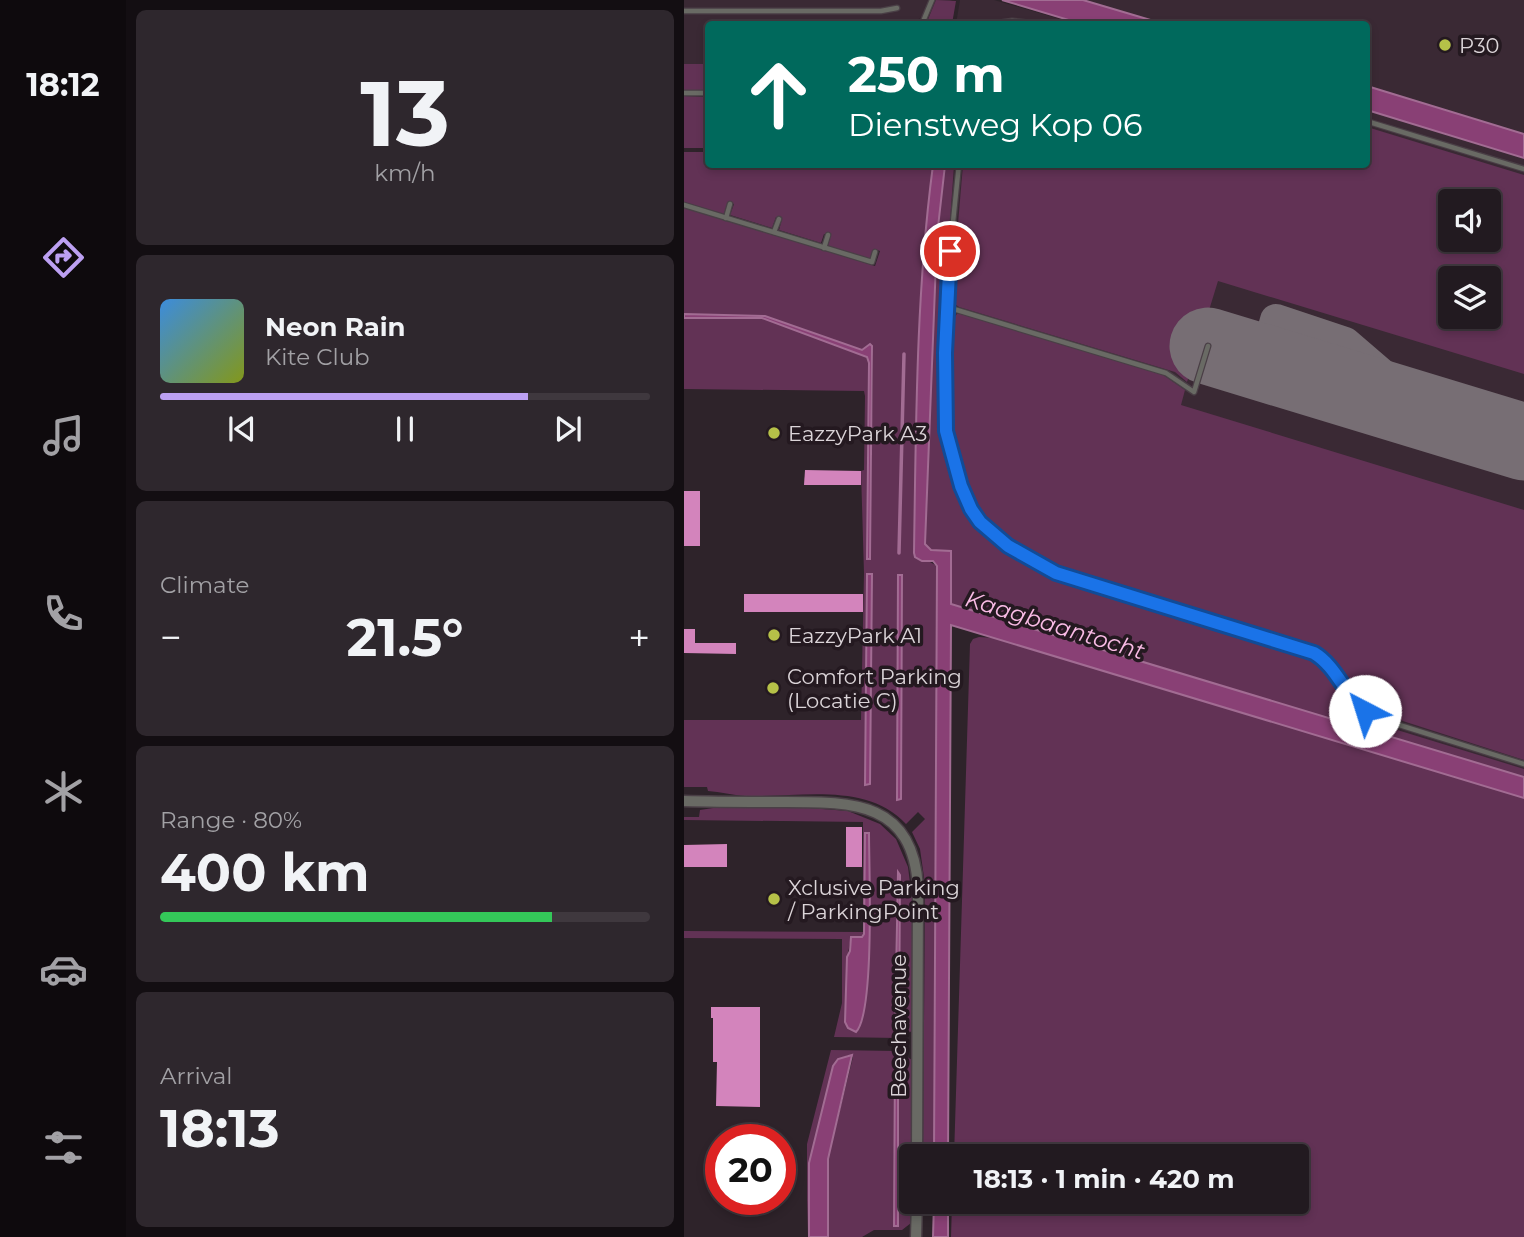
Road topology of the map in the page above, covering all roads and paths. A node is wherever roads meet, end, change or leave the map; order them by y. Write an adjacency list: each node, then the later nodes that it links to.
1 (931, 3): 4 (lane)
2 (897, 8): 3 (lane)
3 (684, 11)
4 (923, 21)
5 (684, 93): 6 (lane)
6 (705, 93)
7 (1370, 122): 9 (lane)
8 (959, 168): 18 (lane)
9 (1524, 169)
10 (731, 204): 12 (lane)
11 (684, 205): 12 (lane)
12 (726, 218): 14 (lane)
13 (779, 219): 14 (lane)
14 (774, 232): 16 (lane)
15 (828, 235): 16 (lane)
16 (824, 248): 17 (lane)
17 (875, 252)
18 (947, 306): 19 (lane); 20 (lane)
19 (1208, 346)
20 (1524, 764)
21 (684, 802): 22 (street, Beechavenue)
22 (917, 1144)
23 (917, 1214): 24 (street)
24 (916, 1237)

